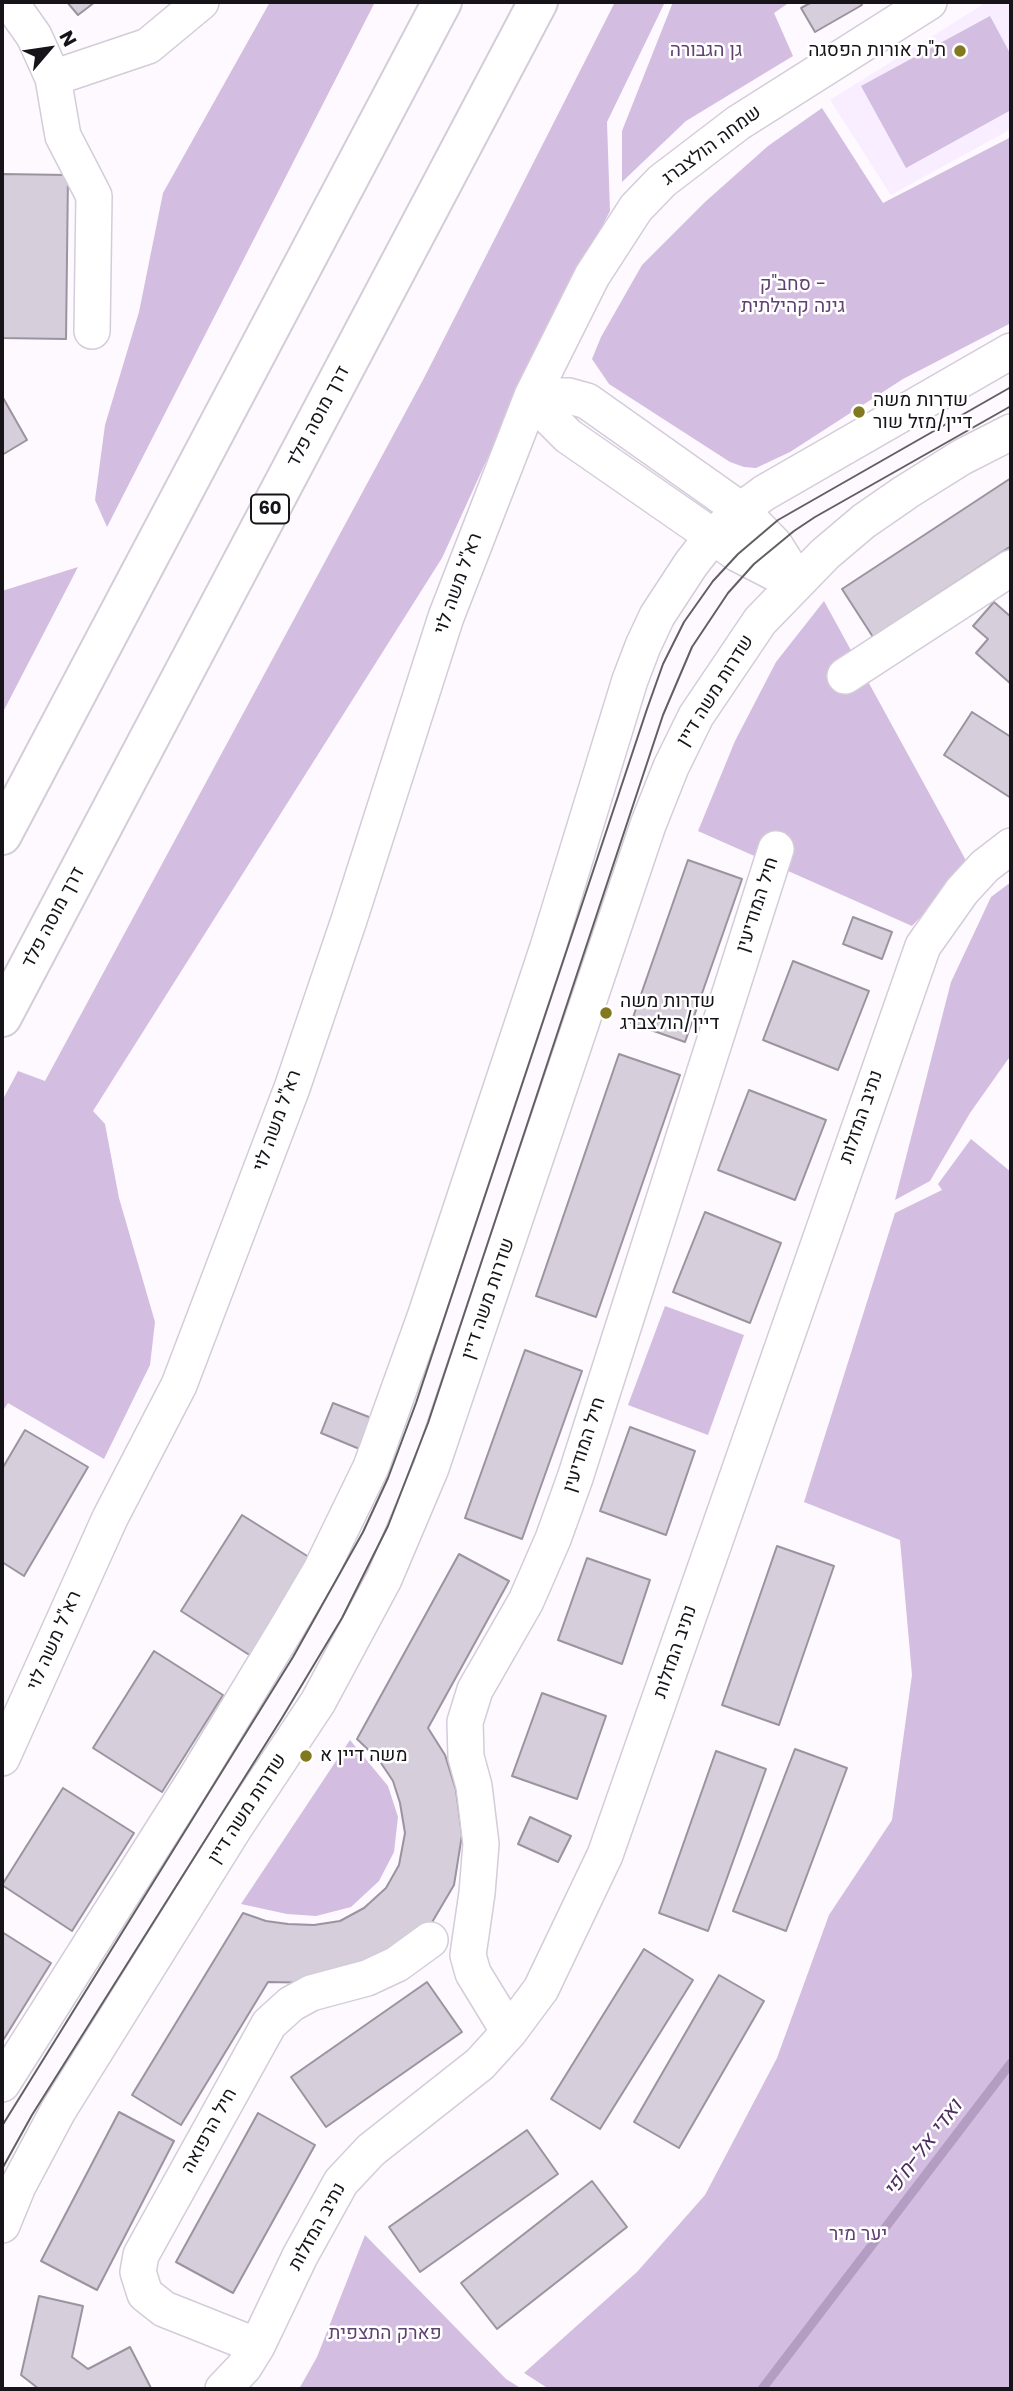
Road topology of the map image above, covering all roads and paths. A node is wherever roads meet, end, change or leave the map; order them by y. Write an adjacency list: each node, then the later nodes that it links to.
1 (9, 2): 6 (street)
2 (201, 2): 6 (street)
3 (442, 2): 17 (highway)
4 (538, 2): 20 (highway, דרך מוסה פלד / 60)
5 (929, 2): 9 (street, שמחה הולצברג)
6 (53, 78): 7 (street)
7 (92, 331)
8 (1004, 363): 12 (street)
9 (532, 396): 11 (street, שמחה הולצברג); 12 (street); 13 (street)
10 (1011, 432): 15 (street, שדרות משה דיין)
11 (505, 465): 21 (street, רא"ל משה לוי)
12 (741, 510): 13 (street); 15 (street)
13 (712, 537): 15 (street); 24 (street)
14 (1011, 568): 16 (street)
15 (797, 580): 25 (street, שדרות משה דיין)
16 (845, 677)
17 (2, 835)
18 (1011, 846): 23 (street, נתיב המזלות)
19 (776, 849): 23 (street, חיל המודיעין)
20 (2, 1017)
21 (2, 1758)
22 (430, 1940): 26 (street, חיל הרפואה)
23 (509, 2032): 26 (street, נתיב המזלות)
24 (2, 2084)
25 (2, 2225)
26 (257, 2346): 27 (street, נתיב המזלות)
27 (223, 2389)

